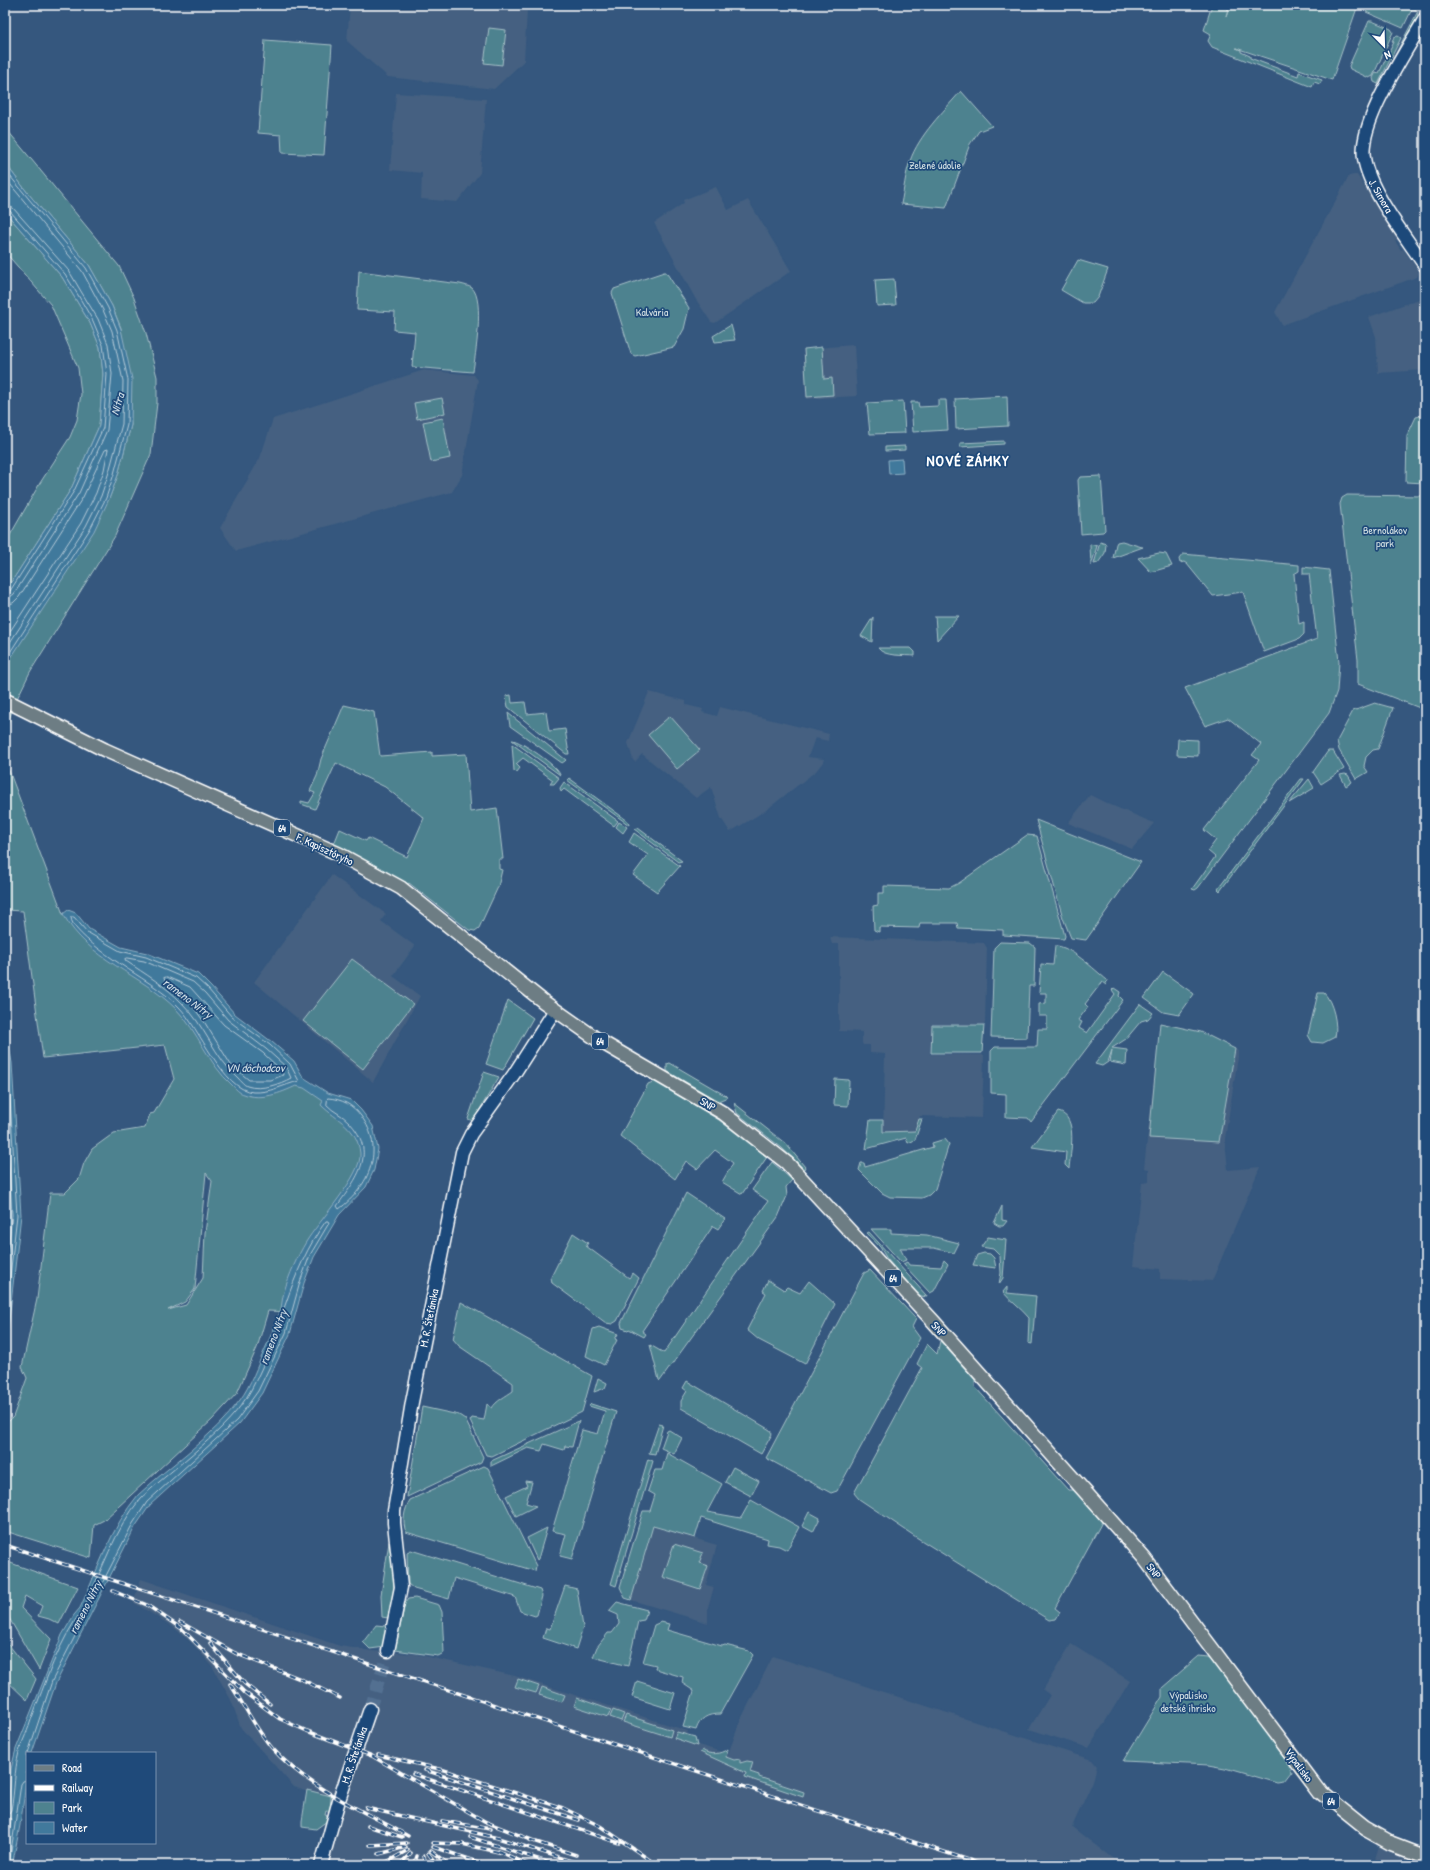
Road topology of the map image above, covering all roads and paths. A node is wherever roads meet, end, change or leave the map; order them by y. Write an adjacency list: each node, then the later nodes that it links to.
1 (1425, 18): 2 (street, J. Simora)
2 (1425, 266)
3 (8, 702): 4 (main road, F. Kapisztóryho / 64)
4 (555, 1010): 5 (street, M. R. Štefánika); 7 (main road, SNP / 64)
5 (388, 1651)
6 (370, 1709): 9 (street, M. R. Štefánika)
7 (1262, 1715): 8 (main road, Výpalisko / 64)
8 (1425, 1856)
9 (321, 1865)

